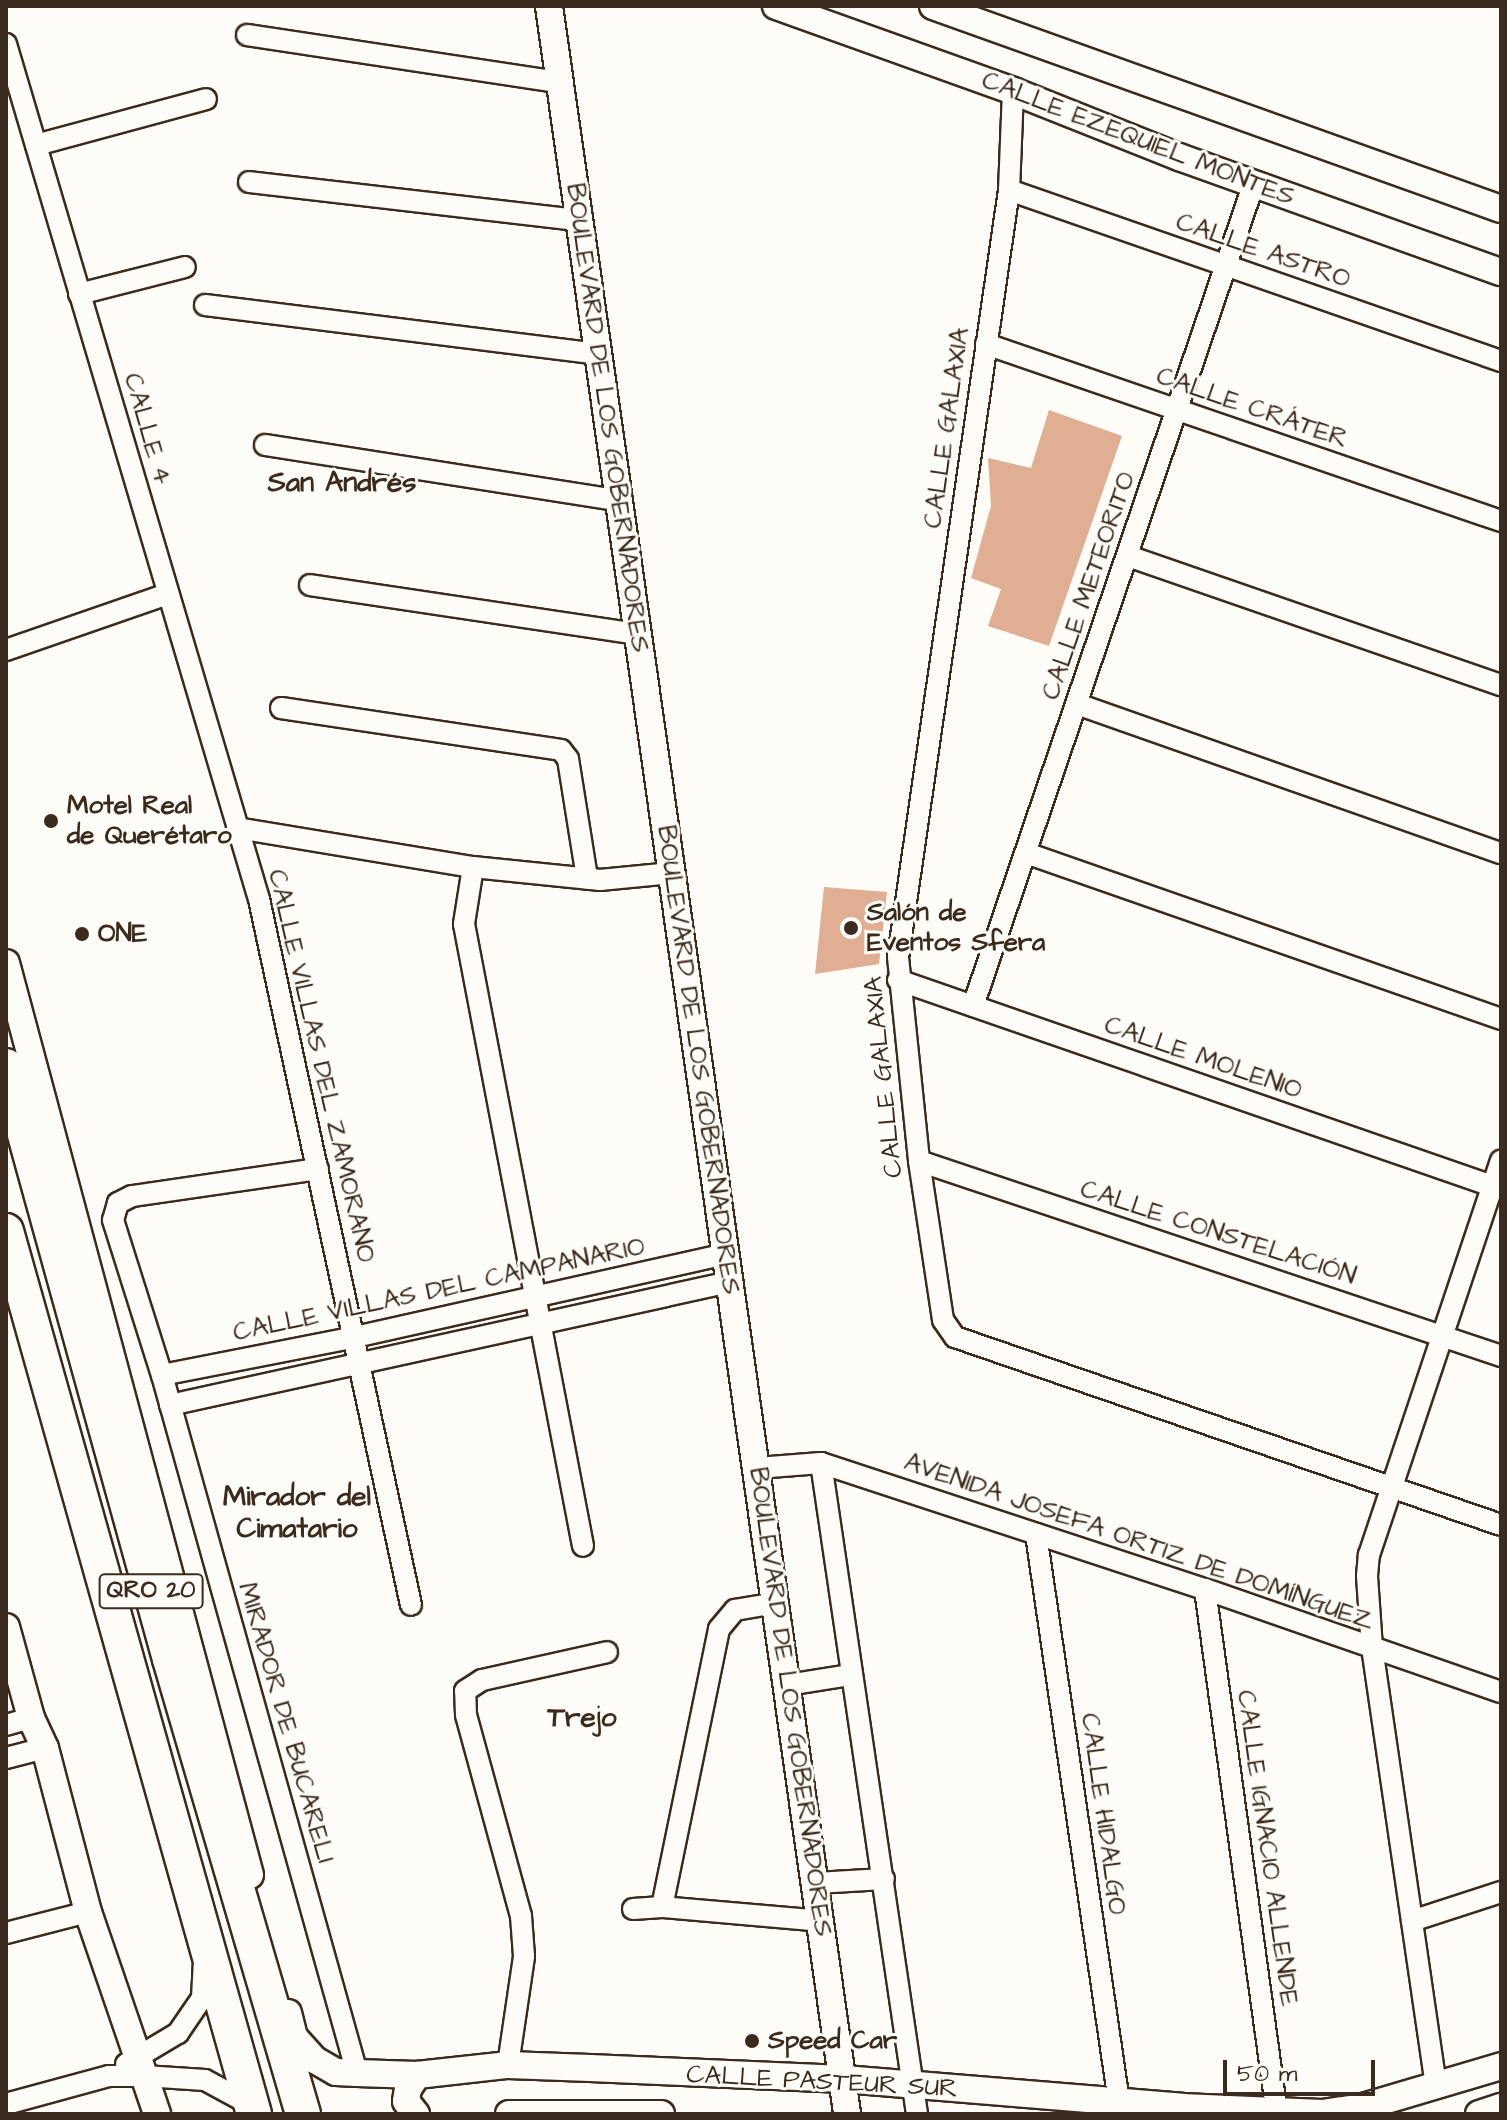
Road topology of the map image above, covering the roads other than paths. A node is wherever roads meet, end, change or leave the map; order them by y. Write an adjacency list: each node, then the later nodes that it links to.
1 (549, 6): 6 (main road, BOULEVARD DE LOS GOBERNADORES)
2 (776, 6): 7 (main road, CALLE EZEQUIEL MONTES)
3 (933, 6): 13 (main road, CALLE EZEQUIEL MONTES)
4 (247, 35): 6 (street)
5 (6, 44): 9 (street, CALLE 4)
6 (559, 82): 14 (main road, BOULEVARD DE LOS GOBERNADORES)
7 (1013, 91): 11 (main road, CALLE EZEQUIEL MONTES); 12 (street, CALLE GALAXIA)
8 (206, 99): 9 (street)
9 (36, 145): 18 (street, CALLE 4)
10 (249, 182): 14 (street)
11 (1254, 183): 15 (street, CALLE METEORITO); 17 (main road, CALLE EZEQUIEL MONTES)
12 (1009, 190): 15 (street, CALLE ASTRO); 20 (street, CALLE GALAXIA)
13 (1501, 209)
14 (578, 220): 21 (main road, BOULEVARD DE LOS GOBERNADORES)
15 (1225, 265): 22 (street, CALLE ASTRO); 23 (street, CALLE METEORITO)
16 (185, 267): 18 (street)
17 (1501, 272)
18 (79, 294): 29 (street, CALLE 4)
19 (205, 305): 21 (street)
20 (986, 344): 23 (street, CALLE CRÁTER); 42 (street, CALLE GALAXIA)
21 (598, 354): 25 (main road, BOULEVARD DE LOS GOBERNADORES)
22 (1501, 361)
23 (1174, 409): 26 (street, CALLE CRÁTER); 27 (street, CALLE METEORITO)
24 (265, 445): 25 (street)
25 (618, 500): 30 (main road, BOULEVARD DE LOS GOBERNADORES)
26 (1501, 521)
27 (1128, 556): 32 (street); 33 (street, CALLE METEORITO)
28 (310, 585): 30 (street)
29 (168, 594): 31 (street); 35 (street, CALLE 4)
30 (638, 634): 39 (main road, BOULEVARD DE LOS GOBERNADORES)
31 (6, 650)
32 (1501, 685)
33 (1077, 704): 36 (street, CALLE METEORITO); 37 (street)
34 (281, 708): 40 (street)
35 (237, 828): 38 (street); 48 (street, CALLE VILLAS DEL ZAMORANO)
36 (1026, 853): 43 (street, CALLE METEORITO); 44 (street)
37 (1501, 853)
38 (473, 867): 40 (street); 53 (street)
39 (672, 873): 40 (street); 51 (main road, BOULEVARD DE LOS GOBERNADORES)
40 (587, 878)
41 (6, 963): 64 (main road)
42 (898, 980): 43 (street, CALLE MOLENIO); 47 (street, CALLE GALAXIA)
43 (973, 1006): 49 (street, CALLE MOLENIO)
44 (1501, 1019)
45 (6, 1066): 74 (highway, QRO 20)
46 (1501, 1160): 49 (street)
47 (919, 1161): 55 (street, CALLE CONSTELACIÓN); 63 (street, CALLE GALAXIA)
48 (318, 1169): 56 (street, CALLE VILLAS DEL ZAMORANO); 59 (street, MIRADOR DE BUCARELI)
49 (1496, 1187): 55 (street)
50 (6, 1231): 90 (highway, QRO 20)
51 (726, 1254): 52 (main road, BOULEVARD DE LOS GOBERNADORES); 53 (street, CALLE VILLAS DEL CAMPANARIO)
52 (730, 1282): 54 (street, CALLE VILLAS DEL CAMPANARIO); 62 (main road, BOULEVARD DE LOS GOBERNADORES)
53 (535, 1298): 54 (street); 56 (street, CALLE VILLAS DEL CAMPANARIO)
54 (540, 1323): 58 (street, CALLE VILLAS DEL CAMPANARIO); 67 (street)
55 (1444, 1336): 57 (street, CALLE CONSTELACIÓN); 63 (street)
56 (355, 1337): 58 (street, CALLE VILLAS DEL ZAMORANO); 59 (street, CALLE VILLAS DEL CAMPANARIO)
57 (1501, 1356)
58 (361, 1363): 60 (street, CALLE VILLAS DEL CAMPANARIO); 70 (street, CALLE VILLAS DEL ZAMORANO)
59 (162, 1375): 60 (street, MIRADOR DE BUCARELI)
60 (170, 1405): 94 (street, MIRADOR DE BUCARELI)
61 (821, 1463): 62 (street, AVENIDA JOSEFA ORTIZ DE DOMÍNGUEZ); 66 (street, AVENIDA JOSEFA ORTIZ DE DOMÍNGUEZ); 75 (street)
62 (757, 1468): 69 (main road, BOULEVARD DE LOS GOBERNADORES)
63 (1391, 1488): 65 (street, CALLE GALAXIA); 72 (street)
64 (146, 1490): 74 (highway); 94 (main road, CALLE PASTEUR SUR)
65 (1501, 1525)
66 (1036, 1534): 68 (street, AVENIDA JOSEFA ORTIZ DE DOMÍNGUEZ); 99 (street, CALLE HIDALGO)
67 (583, 1546)
68 (1205, 1589): 72 (street, AVENIDA JOSEFA ORTIZ DE DOMÍNGUEZ); 110 (street, CALLE IGNACIO ALLENDE)
69 (776, 1603): 76 (main road, BOULEVARD DE LOS GOBERNADORES); 84 (street)
70 (411, 1605)
71 (6, 1627): 78 (main road)
72 (1372, 1648): 77 (street, AVENIDA JOSEFA ORTIZ DE DOMÍNGUEZ); 88 (street)
73 (607, 1652): 91 (street)
74 (170, 1659): 104 (highway, QRO 20)
75 (850, 1675): 76 (street); 81 (street)
76 (787, 1685): 82 (main road, BOULEVARD DE LOS GOBERNADORES)
77 (1501, 1692)
78 (19, 1722): 79 (main road)
79 (45, 1748): 80 (street); 86 (main road)
80 (6, 1758)
81 (884, 1879): 82 (street); 97 (street)
82 (816, 1883): 87 (main road, BOULEVARD DE LOS GOBERNADORES)
83 (1501, 1892): 88 (street)
84 (662, 1907): 85 (street); 87 (street)
85 (633, 1909)
86 (88, 1912): 89 (street); 92 (main road)
87 (821, 1921): 96 (main road, BOULEVARD DE LOS GOBERNADORES)
88 (1412, 1921): 98 (street)
89 (6, 1933)
90 (205, 1945): 92 (street); 102 (highway, QRO 20)
91 (508, 2065): 95 (main road, CALLE PASTEUR SUR); 96 (main road, CALLE PASTEUR SUR)
92 (141, 2066): 100 (street); 102 (street); 103 (main road)
93 (1501, 2066): 98 (main road, CALLE PASTEUR SUR)
94 (357, 2073): 95 (main road, CALLE PASTEUR SUR)
95 (417, 2075): 105 (main road)
96 (844, 2079): 97 (main road, CALLE PASTEUR SUR); 108 (main road, BOULEVARD DE LOS GOBERNADORES)
97 (914, 2086): 99 (main road, CALLE PASTEUR SUR); 109 (street)
98 (1436, 2086): 110 (main road, CALLE PASTEUR SUR)
99 (1119, 2102): 110 (main road, CALLE PASTEUR SUR)
100 (6, 2104)
101 (1501, 2107): 111 (main road)
102 (252, 2110)
103 (157, 2114)
104 (303, 2114)
105 (416, 2114)
106 (509, 2114): 107 (main road, CALLE PASTEUR SUR)
107 (661, 2114)
108 (847, 2114)
109 (917, 2114)
110 (1277, 2114)
111 (1479, 2114)

